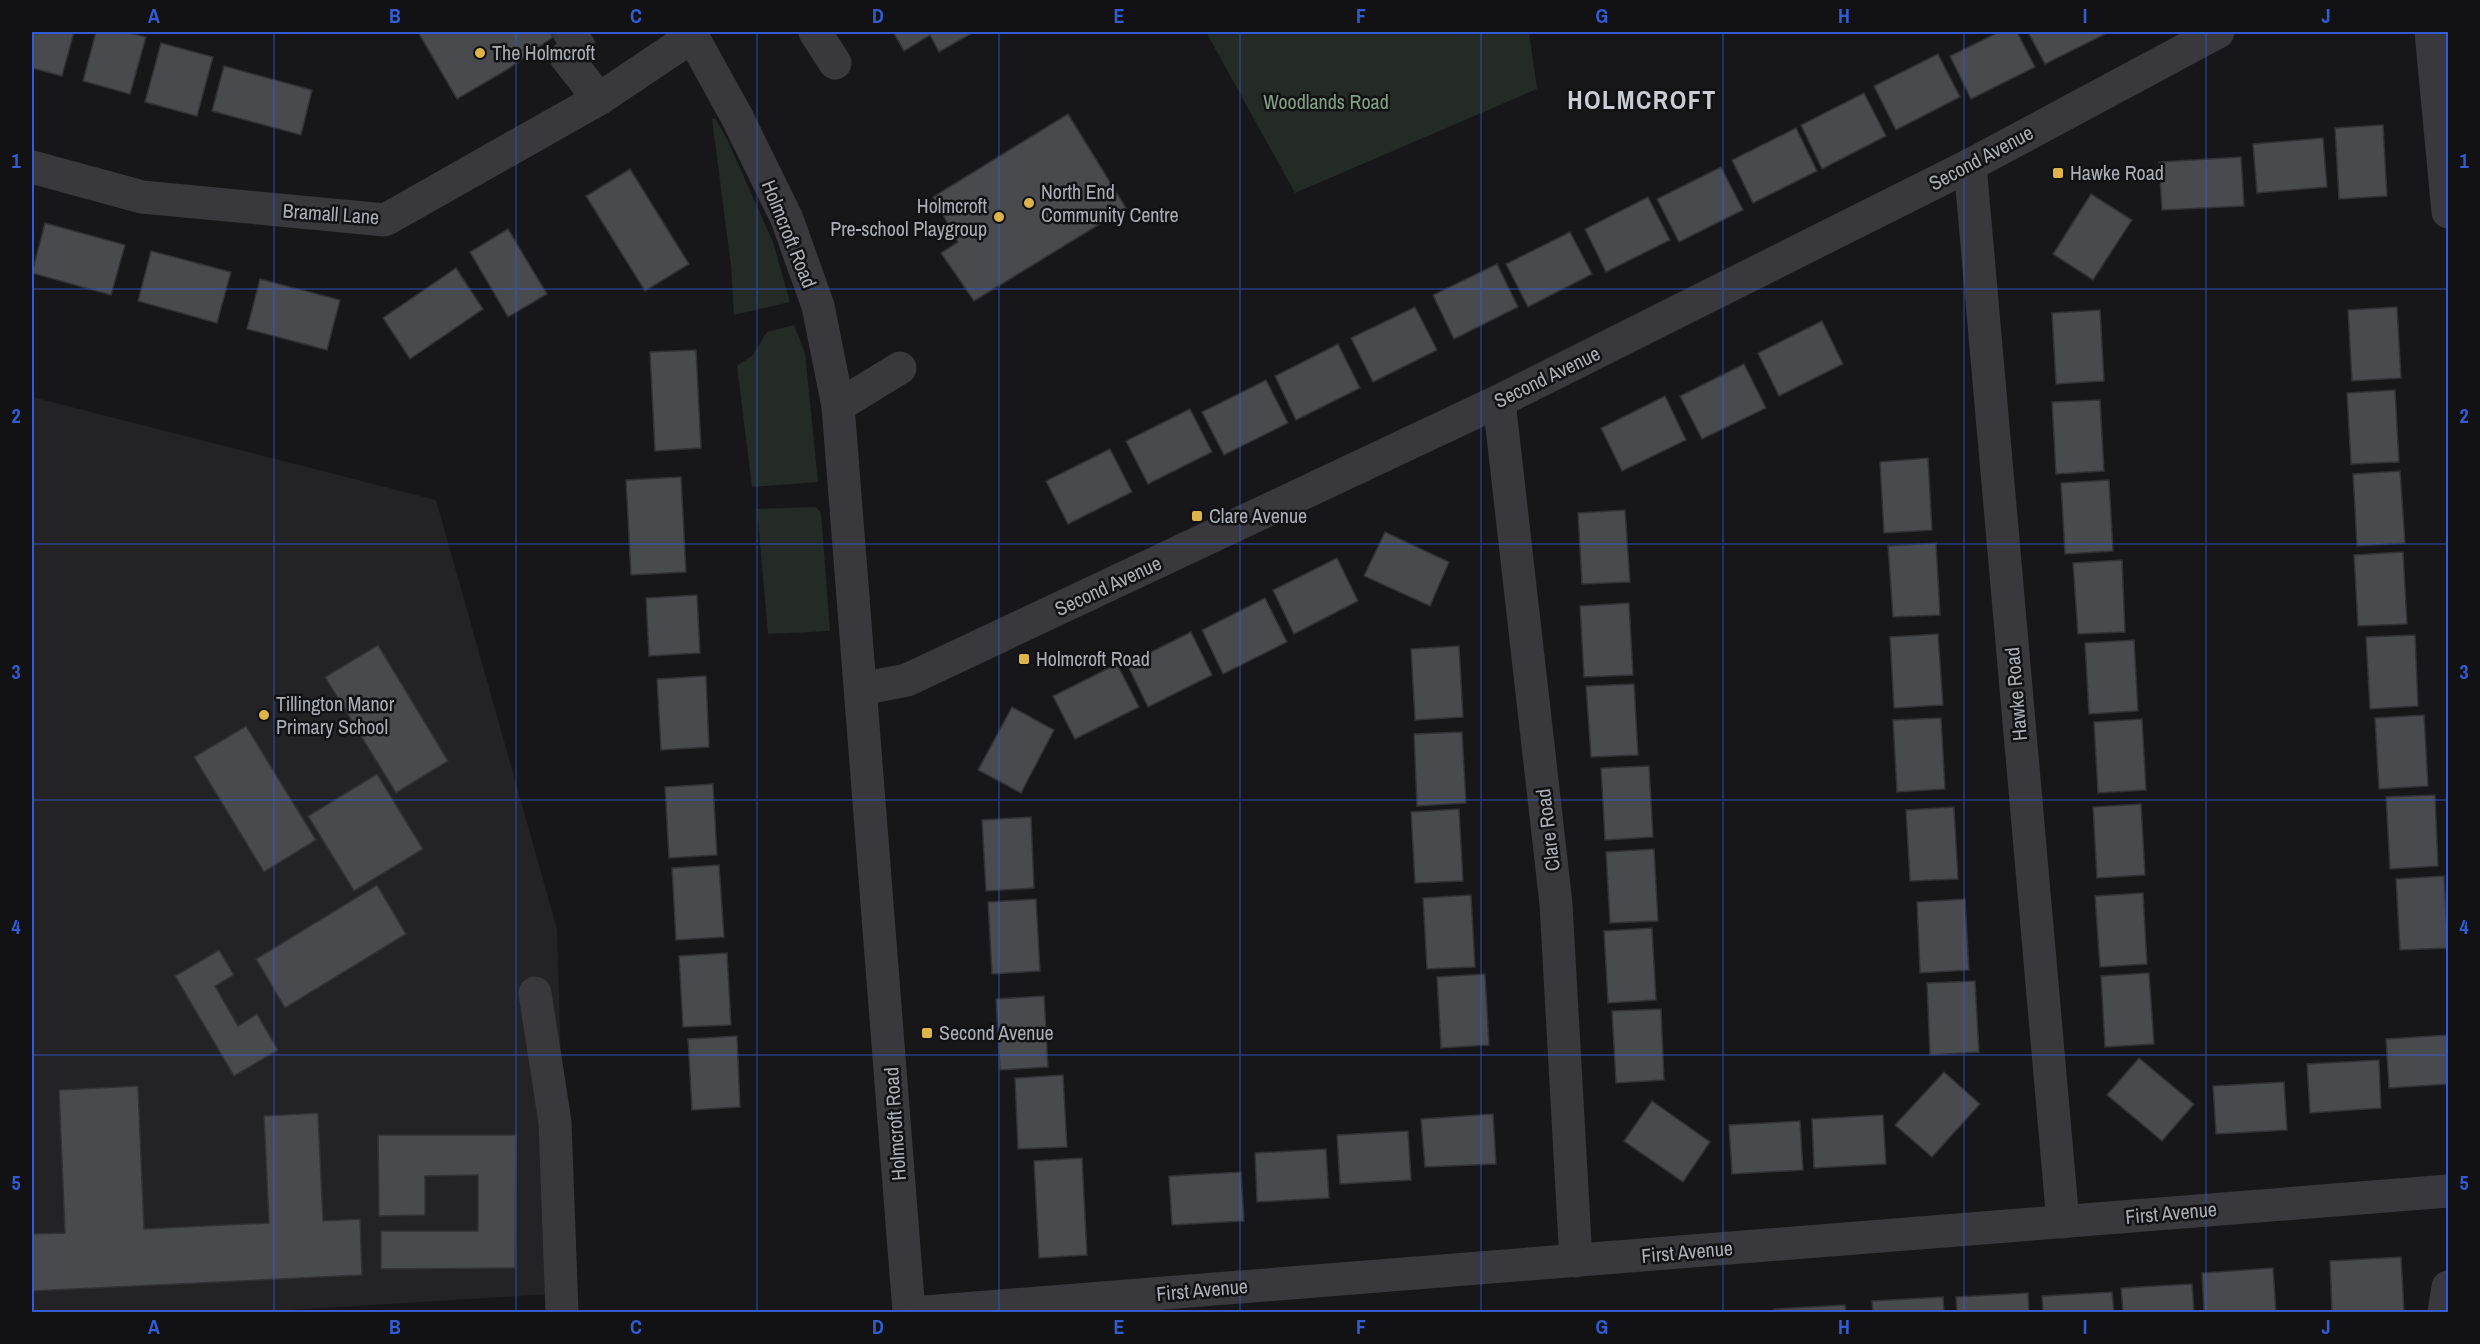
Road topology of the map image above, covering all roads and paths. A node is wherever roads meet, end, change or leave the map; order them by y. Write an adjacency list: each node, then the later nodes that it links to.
1 (569, 32): 7 (street)
2 (815, 32): 6 (street)
3 (2218, 32): 8 (street, Second Avenue)
4 (2431, 32): 10 (street)
5 (692, 34): 7 (street, Bramall Lane); 13 (street, Holmcroft Road)
6 (836, 63)
7 (599, 99): 9 (street, Bramall Lane)
8 (1970, 165): 12 (street, Second Avenue); 17 (street, Hawke Road)
9 (32, 167)
10 (2448, 212)
11 (900, 368): 13 (street)
12 (1498, 402): 14 (street, Second Avenue); 18 (street, Clare Road)
13 (838, 406): 14 (street, Holmcroft Road)
14 (861, 689): 21 (street, Holmcroft Road)
15 (535, 993): 20 (street)
16 (2448, 1191): 17 (street, First Avenue)
17 (2063, 1222): 18 (street, First Avenue)
18 (1576, 1261): 22 (street, First Avenue)
19 (2448, 1287): 23 (street)
20 (562, 1312)
21 (909, 1312)
22 (925, 1312)
23 (2444, 1312)

